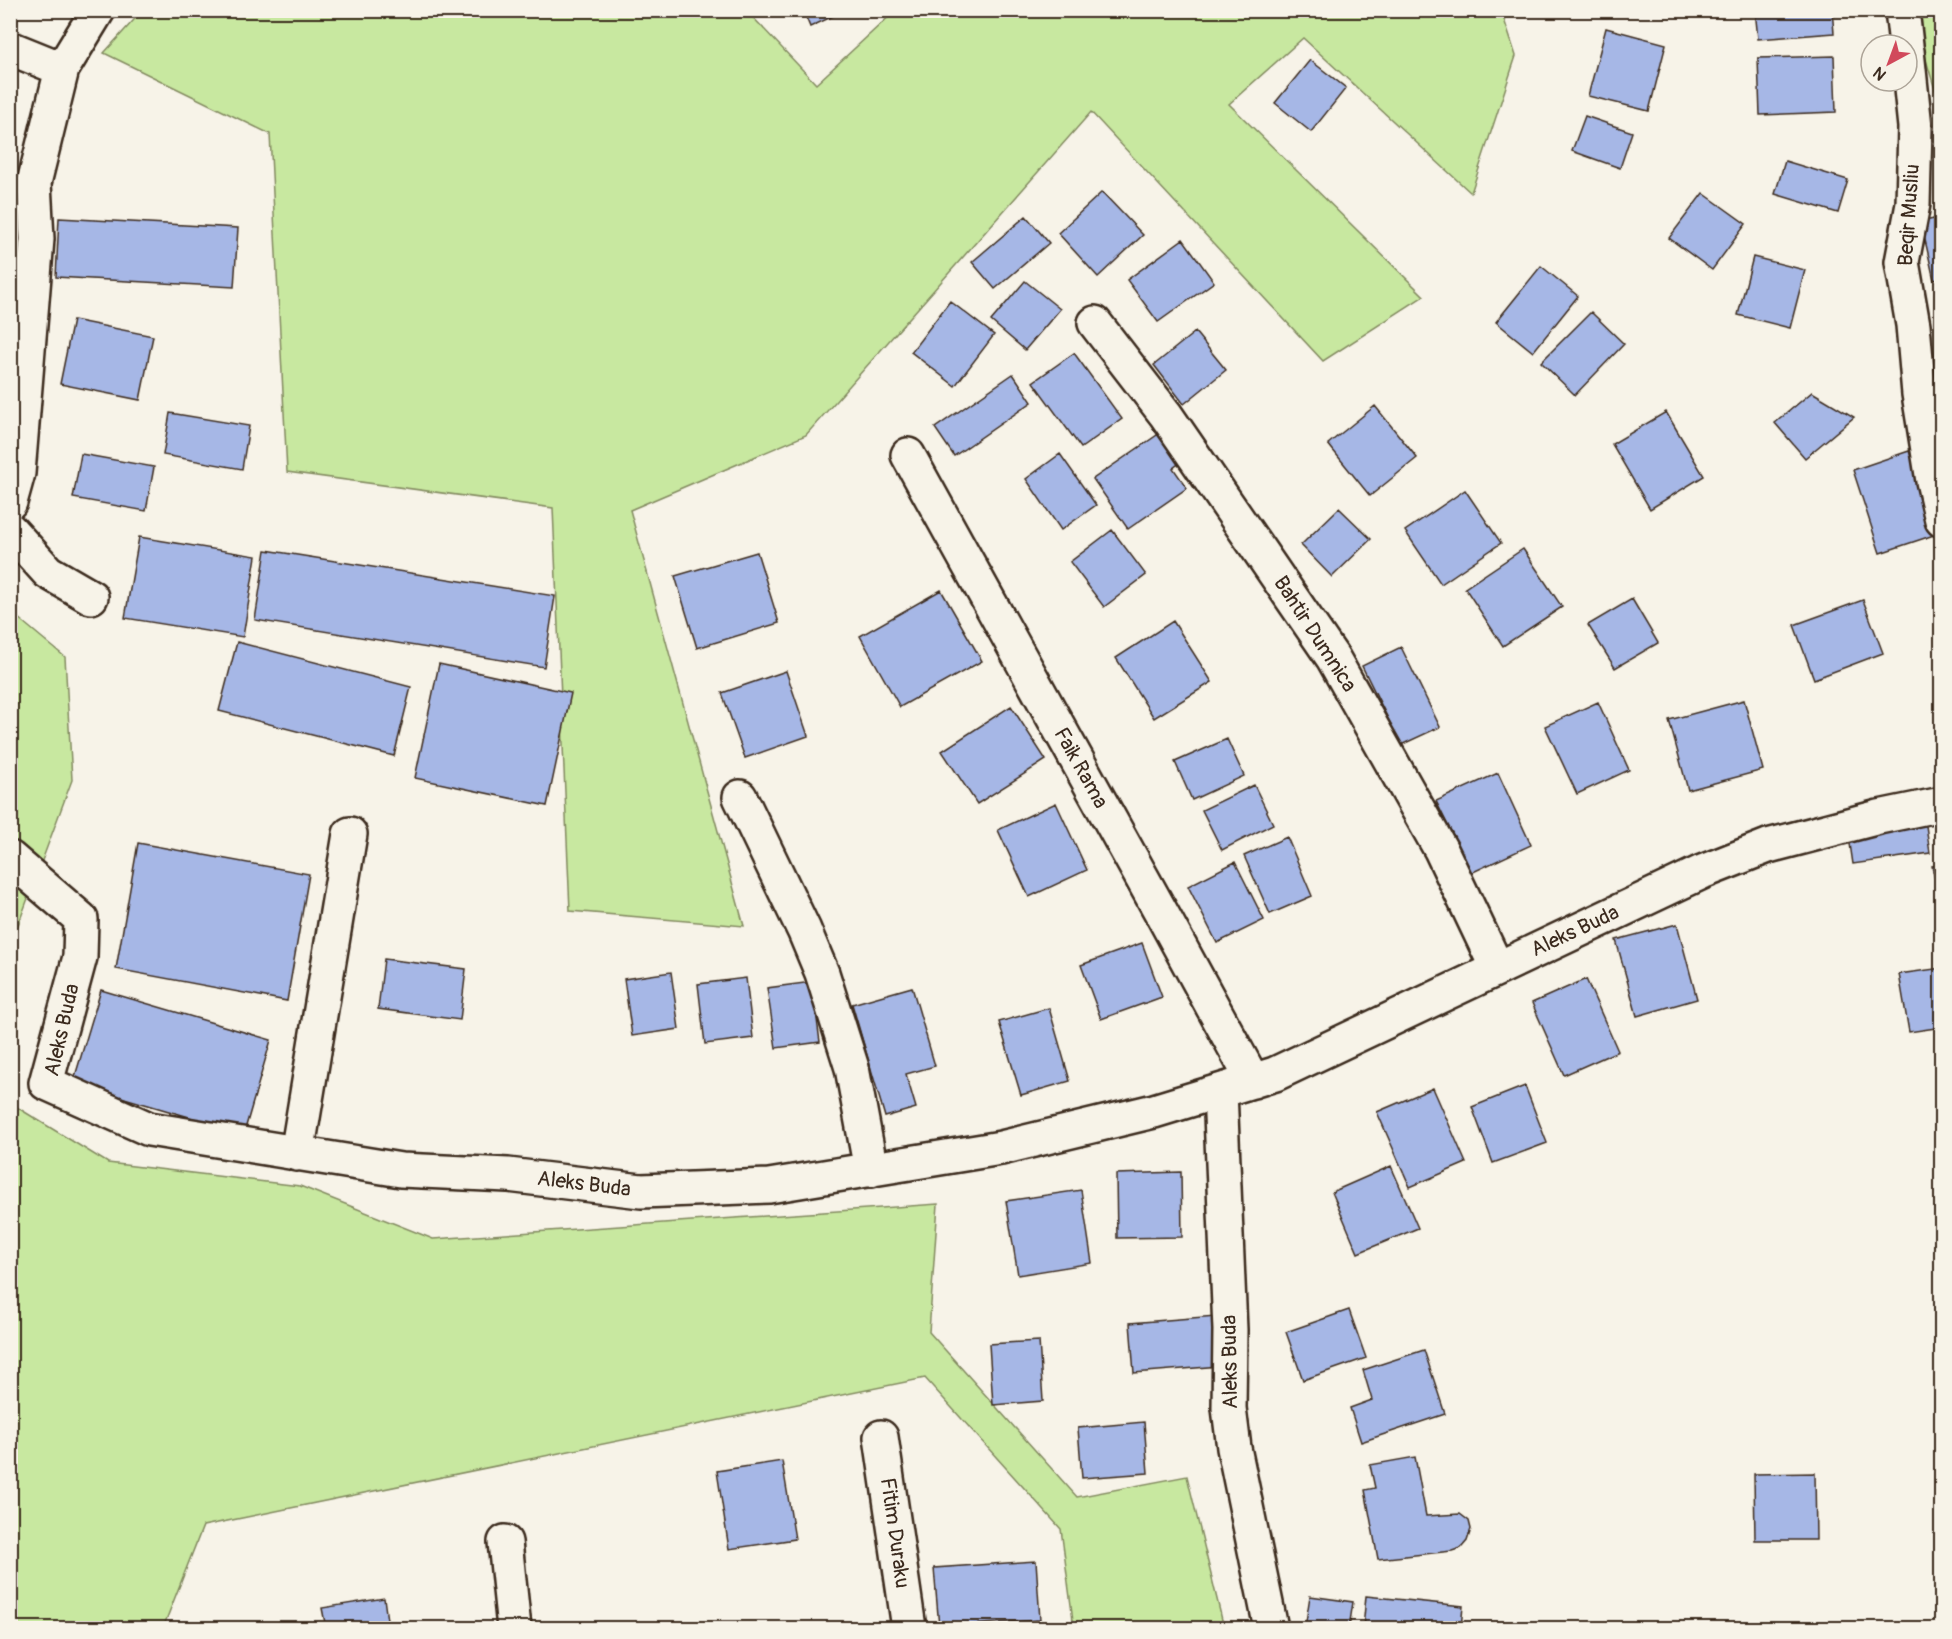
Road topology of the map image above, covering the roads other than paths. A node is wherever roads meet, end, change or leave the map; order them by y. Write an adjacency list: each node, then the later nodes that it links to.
1 (98, 10): 5 (street)
2 (1902, 10): 3 (street)
3 (1905, 33)
4 (10, 48): 5 (street)
5 (62, 69): 9 (street)
6 (1910, 93): 10 (street, Beqir Musliu)
7 (1095, 323): 17 (street, Bahtir Dumnica)
8 (908, 455): 18 (street, Faik Rama)
9 (10, 502)
10 (1941, 520)
11 (10, 530): 12 (street)
12 (92, 597)
13 (740, 797): 21 (street)
14 (1941, 804): 17 (street, Aleks Buda)
15 (350, 834): 20 (street)
16 (10, 858): 20 (street, Aleks Buda)
17 (1497, 968): 18 (street, Aleks Buda)
18 (1253, 1081): 19 (street, Aleks Buda)
19 (1220, 1091): 21 (street, Aleks Buda); 26 (street, Aleks Buda)
20 (297, 1154): 21 (street, Aleks Buda)
21 (871, 1170)
22 (881, 1437): 25 (street, Fitim Duraku)
23 (505, 1542): 24 (street)
24 (514, 1629)
25 (909, 1629)
26 (1271, 1629)

